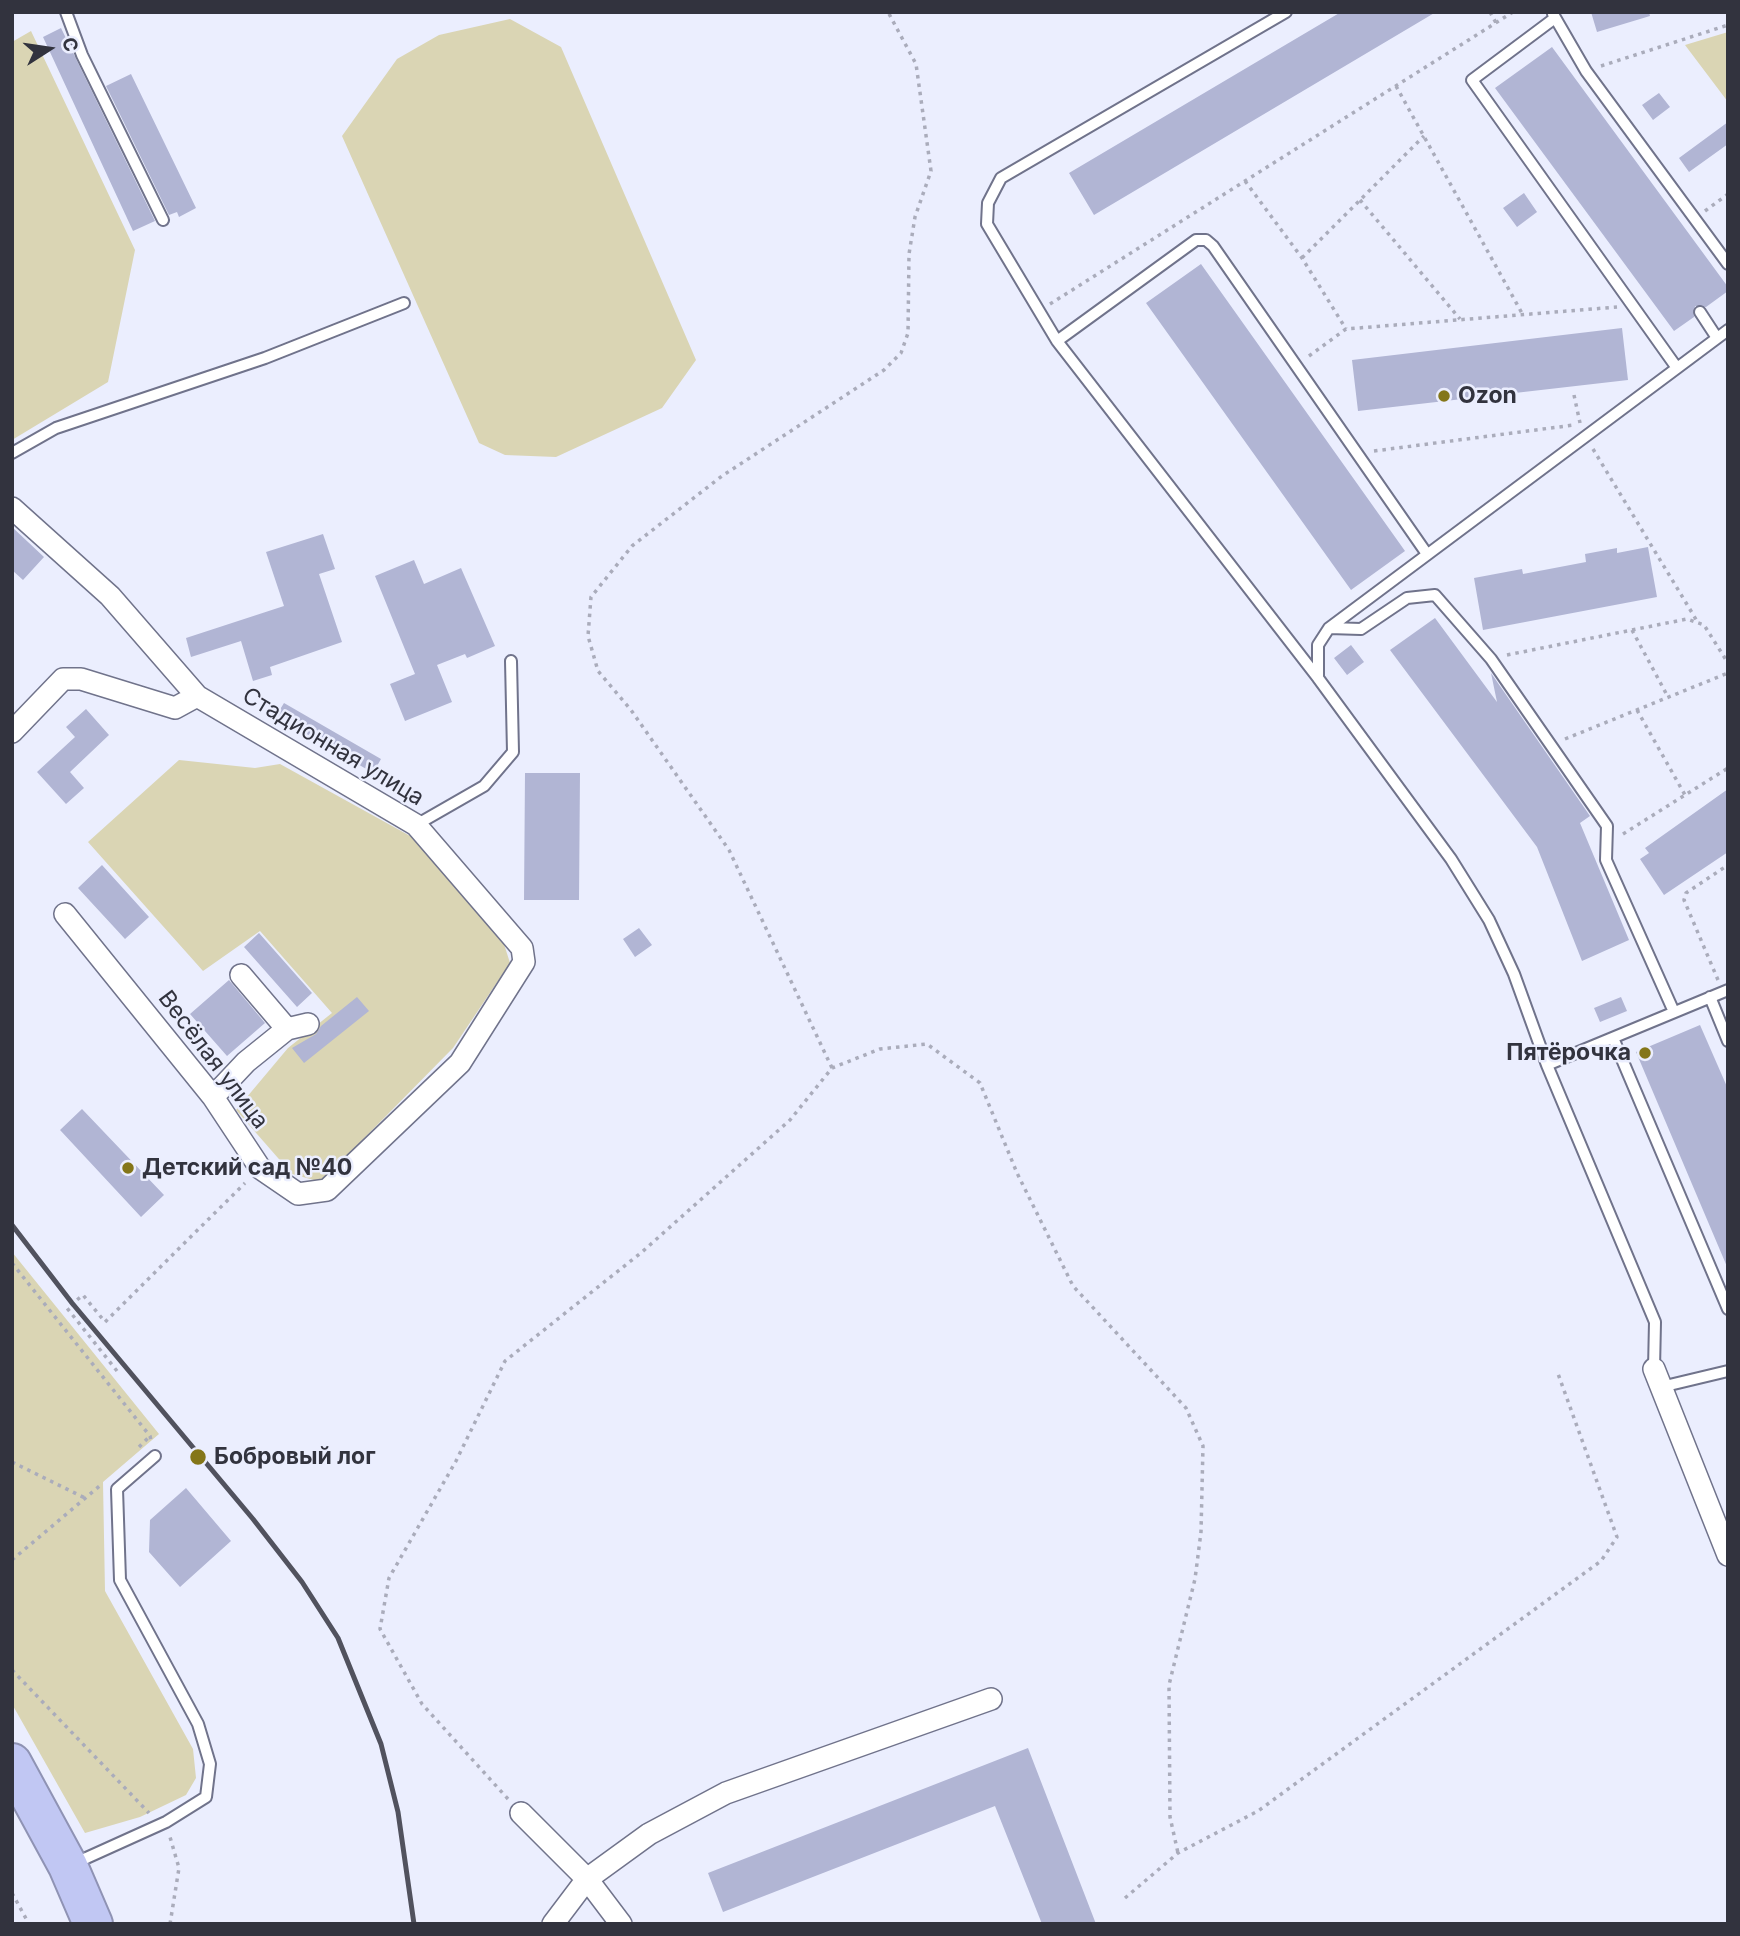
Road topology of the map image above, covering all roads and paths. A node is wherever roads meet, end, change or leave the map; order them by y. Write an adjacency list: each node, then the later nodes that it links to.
1 (66, 12): 16 (lane)
2 (888, 12): 64 (path)
3 (1286, 12): 21 (lane)
4 (1490, 12): 7 (path)
5 (1513, 12): 7 (path)
6 (1553, 15): 9 (lane); 20 (lane)
7 (1496, 23): 10 (path)
8 (1728, 24): 9 (path)
9 (1586, 71): 15 (lane)
10 (1396, 86): 11 (path); 12 (path)
11 (1424, 136): 14 (path); 23 (path)
12 (1245, 181): 17 (path); 21 (path)
13 (1728, 194): 15 (path)
14 (1360, 200): 17 (path); 24 (path)
15 (1695, 218): 18 (lane)
16 (163, 220)
17 (1302, 258): 25 (path)
18 (1728, 264)
19 (404, 303): 33 (lane)
20 (1633, 306): 23 (path); 30 (lane)
21 (1039, 311): 28 (lane)
22 (1700, 312): 27 (lane)
23 (1523, 315): 24 (path)
24 (1461, 320): 25 (path)
25 (1346, 329): 29 (path)
26 (1728, 330): 27 (lane)
27 (1717, 338): 30 (lane)
28 (1057, 341): 29 (lane); 44 (lane)
29 (1296, 366): 34 (lane)
30 (1677, 368): 32 (lane)
31 (1574, 395): 34 (path)
32 (1585, 436): 36 (lane); 37 (path)
33 (12, 453)
34 (1357, 453): 36 (lane)
35 (12, 508): 45 (street, Стадионная улица)
36 (1427, 554): 38 (lane)
37 (1697, 621): 39 (path); 42 (path)
38 (1329, 628): 40 (lane); 44 (lane)
39 (1632, 630): 40 (path); 46 (path)
40 (1491, 659): 49 (lane)
41 (511, 661): 52 (lane)
42 (1728, 663)
43 (1728, 673): 46 (path)
44 (1318, 678): 63 (lane)
45 (197, 696): 48 (street); 52 (street, Стадионная улица)
46 (1668, 697): 47 (path)
47 (1637, 710): 49 (path); 51 (path)
48 (12, 732)
49 (1552, 744): 53 (lane)
50 (1728, 768): 51 (path)
51 (1685, 795): 53 (path)
52 (416, 825): 62 (street, Стадионная улица)
53 (1606, 844): 59 (lane)
54 (1728, 865): 57 (path)
55 (65, 914): 65 (street, Весёлая улица)
56 (241, 975): 65 (street)
57 (1726, 991): 58 (lane)
58 (1710, 997): 59 (lane); 61 (lane)
59 (1674, 1012): 60 (lane)
60 (1613, 1038): 63 (lane); 68 (lane)
61 (1728, 1041)
62 (460, 1063): 66 (street, Весёлая улица)
63 (1547, 1065): 72 (lane)
64 (832, 1068): 84 (path); 86 (path)
65 (213, 1097): 66 (street, Весёлая улица)
66 (260, 1168): 69 (path)
67 (12, 1264): 73 (path)
68 (1728, 1309)
69 (117, 1371)
70 (1557, 1371): 86 (path)
71 (1728, 1371): 72 (lane)
72 (1657, 1378): 79 (street)
73 (150, 1436): 74 (path); 75 (path)
74 (132, 1454)
75 (155, 1456): 85 (lane)
76 (12, 1462): 78 (path)
77 (105, 1481): 78 (path)
78 (87, 1499): 80 (path)
79 (1728, 1555)
80 (12, 1560)
81 (12, 1670): 85 (path)
82 (991, 1699): 88 (street)
83 (12, 1763): 87 (highway)
84 (521, 1814): 88 (street)
85 (166, 1822): 87 (lane); 93 (path)
86 (1178, 1853): 90 (path)
87 (68, 1866): 92 (highway)
88 (587, 1879): 94 (street); 95 (street)
89 (12, 1894): 91 (path)
90 (1125, 1898)
91 (29, 1924)
92 (93, 1924)
93 (170, 1924)
94 (553, 1924)
95 (621, 1924)

